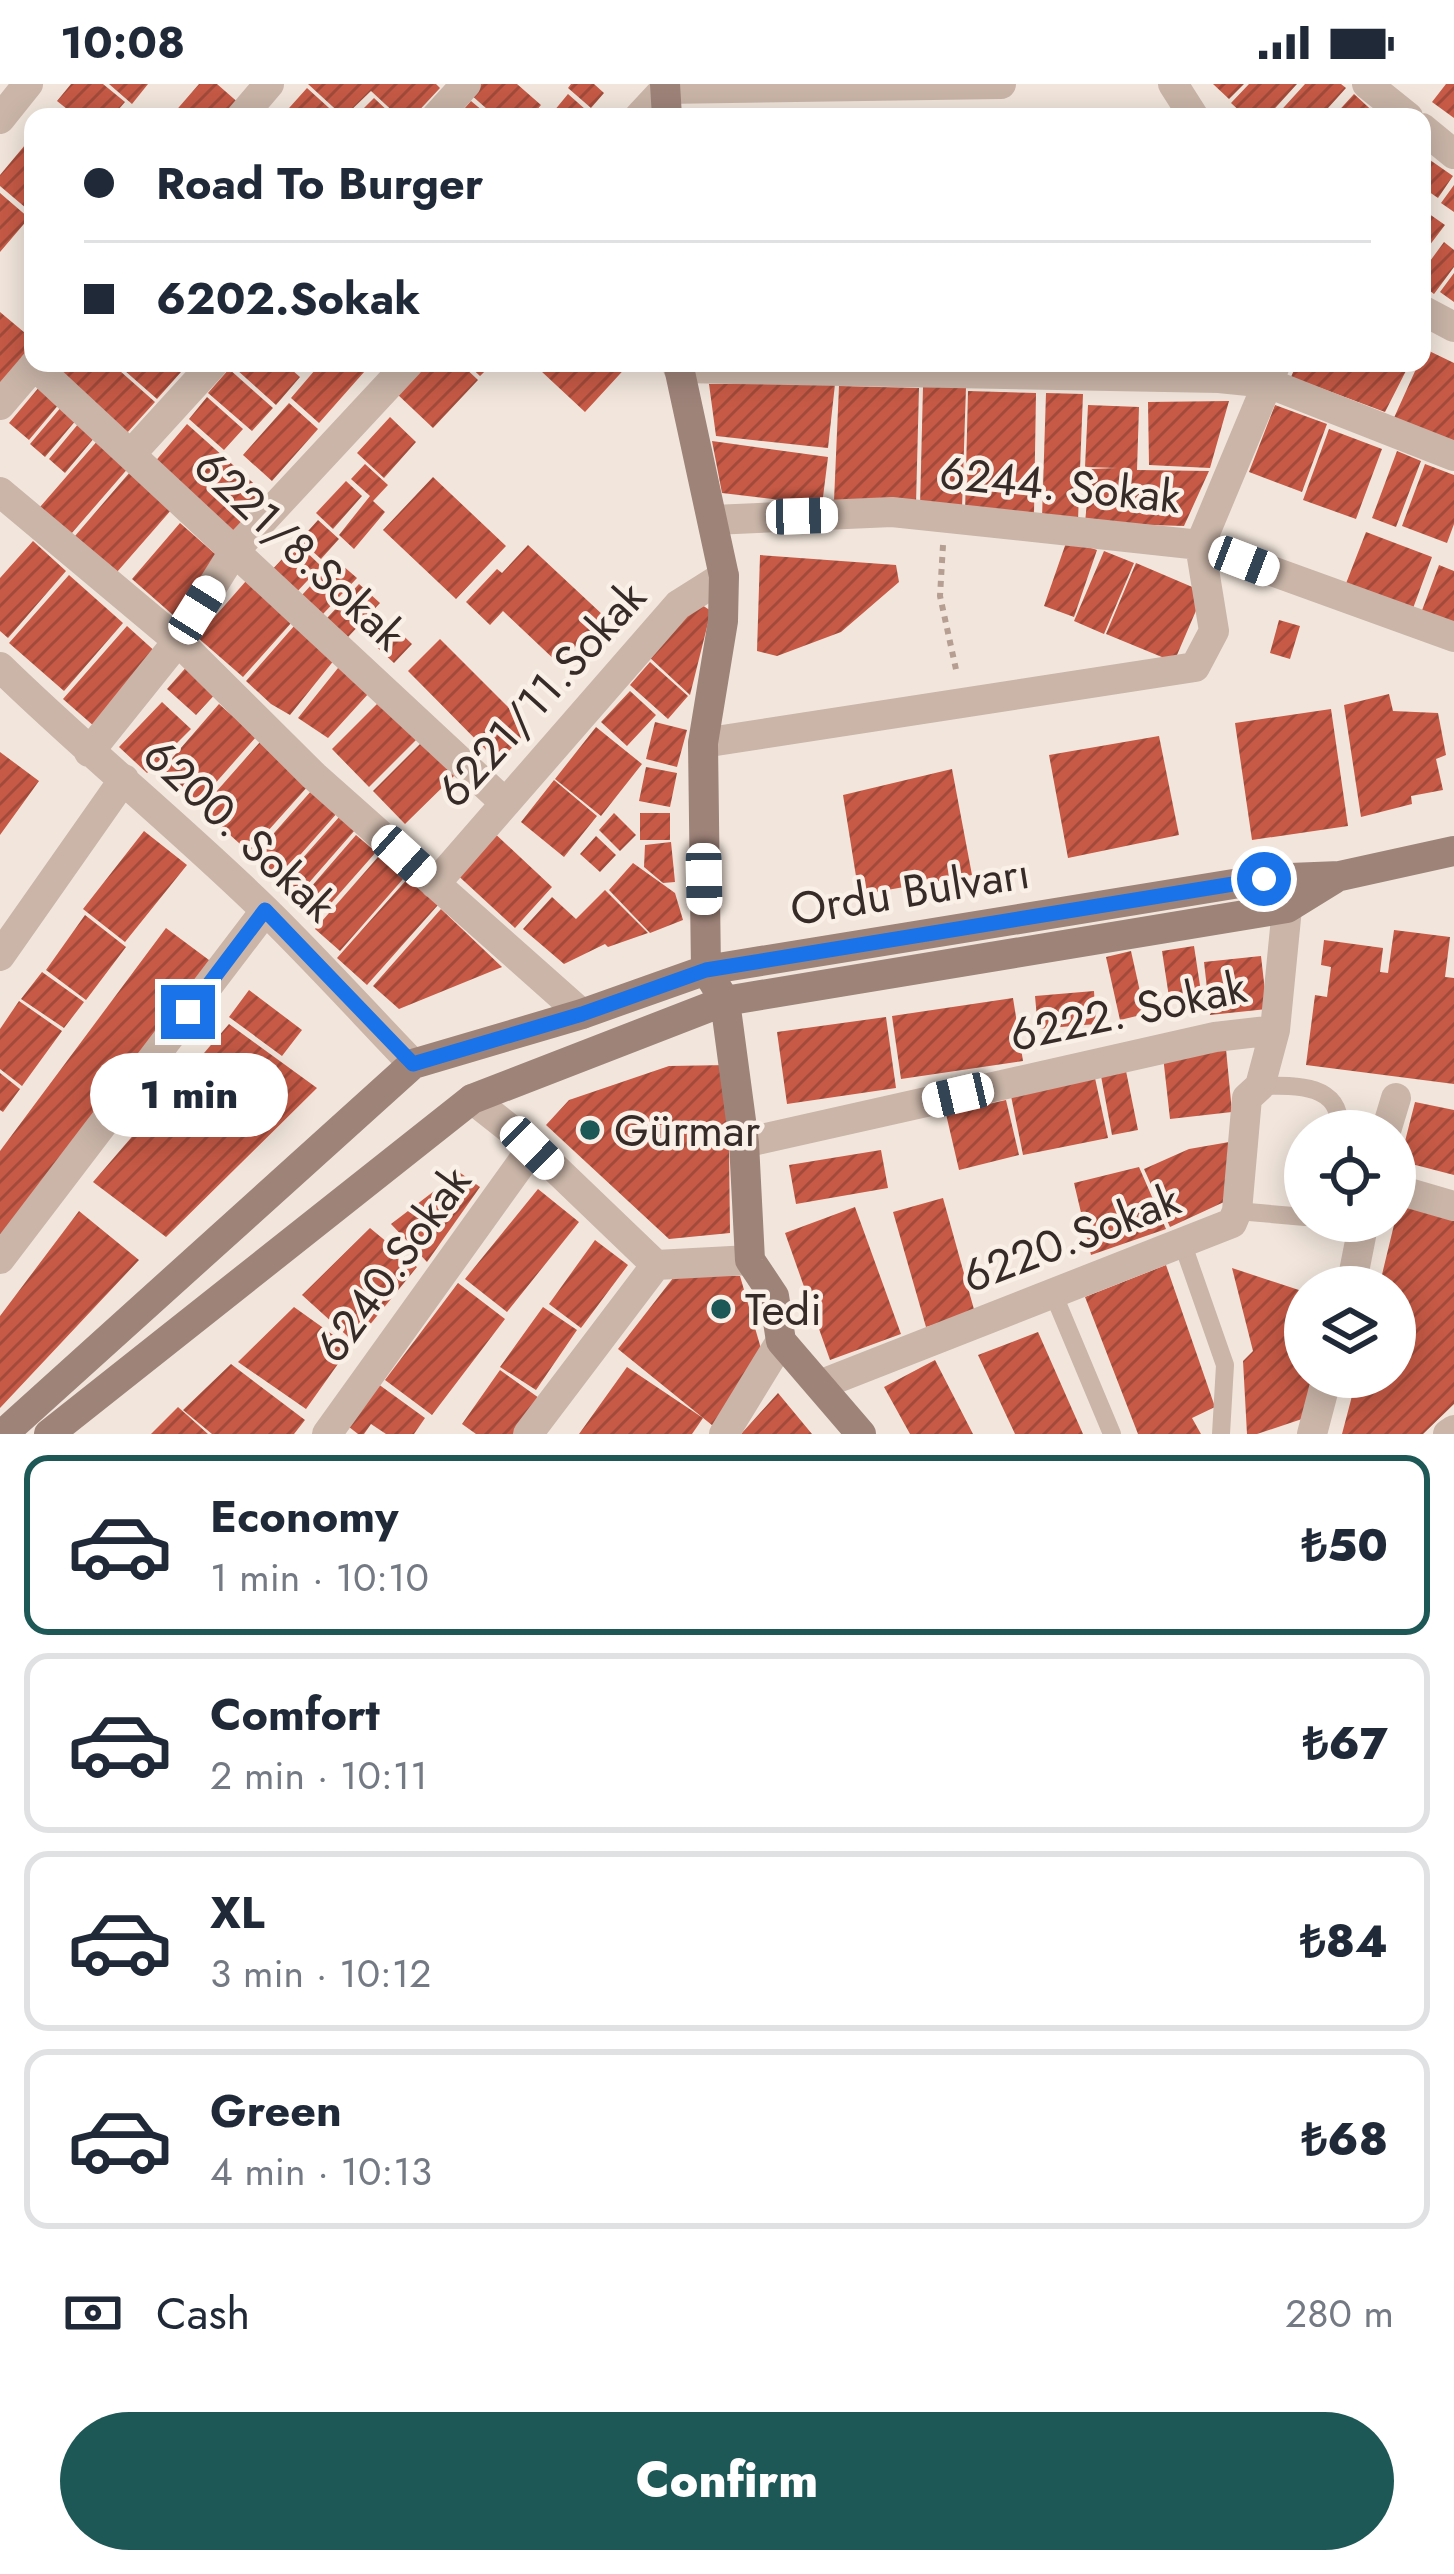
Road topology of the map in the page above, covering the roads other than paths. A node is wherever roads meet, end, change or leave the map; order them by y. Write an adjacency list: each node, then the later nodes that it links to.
1 (269, 84): 6 (street)
2 (466, 84): 7 (street)
3 (1001, 84): 5 (street)
4 (22, 86): 8 (street)
5 (665, 97)
6 (249, 108)
7 (444, 108)
8 (0, 118)
9 (28, 372): 16 (street)
10 (44, 372): 17 (street, 6221/8.Sokak)
11 (206, 372): 17 (street)
12 (402, 372): 22 (street)
13 (679, 372): 20 (main road)
14 (949, 372): 15 (street)
15 (1272, 373): 18 (street); 21 (street)
16 (0, 404)
17 (131, 454): 22 (street, 6221/8.Sokak)
18 (1454, 456)
19 (0, 492): 25 (street)
20 (713, 520): 21 (street, 6244. Sokak); 23 (main road)
21 (1200, 545): 24 (street, 6244. Sokak); 27 (street)
22 (235, 550): 25 (street); 30 (street, 6221/8.Sokak)
23 (724, 576): 27 (main road); 30 (street, 6221/11.Sokak)
24 (1454, 637)
25 (178, 640): 28 (street); 33 (street)
26 (3, 675): 28 (street, 6200. Sokak)
27 (703, 742): 37 (main road)
28 (89, 752): 29 (street, 6200. Sokak)
29 (124, 779): 35 (street, 6200. Sokak); 36 (street)
30 (504, 802): 33 (street, 6221/11.Sokak)
31 (1454, 851): 32 (main road, Ordu Bulvarı)
32 (1340, 876): 34 (main road, Ordu Bulvarı); 37 (main road, Ordu Bulvarı)
33 (435, 884): 39 (street)
34 (1287, 908): 38 (main road, Ordu Bulvarı); 40 (street, 6222. Sokak)
35 (265, 910): 41 (street, 6200. Sokak); 54 (street)
36 (0, 956)
37 (706, 970): 38 (main road); 39 (main road, Ordu Bulvarı)
38 (725, 1001): 44 (main road, Ordu Bulvarı); 47 (main road)
39 (582, 1014): 41 (main road, Ordu Bulvarı)
40 (1275, 1030): 42 (street, 6220.Sokak); 47 (street, 6222. Sokak)
41 (413, 1064): 61 (main road, Ordu Bulvarı)
42 (1260, 1086): 45 (lane); 51 (street, 6220.Sokak)
43 (1396, 1098): 46 (street)
44 (472, 1099): 48 (street); 62 (main road, Ordu Bulvarı)
45 (1338, 1110)
46 (1392, 1110)
47 (744, 1143): 55 (main road)
48 (532, 1148): 56 (street); 63 (street, 6240.Sokak)
49 (1416, 1195): 50 (street)
50 (1454, 1206)
51 (1238, 1211): 52 (lane); 53 (street, 6220.Sokak)
52 (1284, 1215)
53 (1182, 1242): 57 (street, 6220.Sokak); 68 (lane)
54 (0, 1259)
55 (751, 1260): 56 (street); 58 (main road)
56 (656, 1265): 64 (street)
57 (1053, 1293): 59 (street, 6220.Sokak); 67 (lane)
58 (781, 1341): 59 (main road); 65 (street)
59 (821, 1384): 66 (main road)
60 (1321, 1398): 69 (street)
61 (3, 1434)
62 (49, 1434)
63 (327, 1434)
64 (528, 1434)
65 (724, 1434)
66 (861, 1434)
67 (1112, 1434)
68 (1221, 1434)
69 (1312, 1434)

